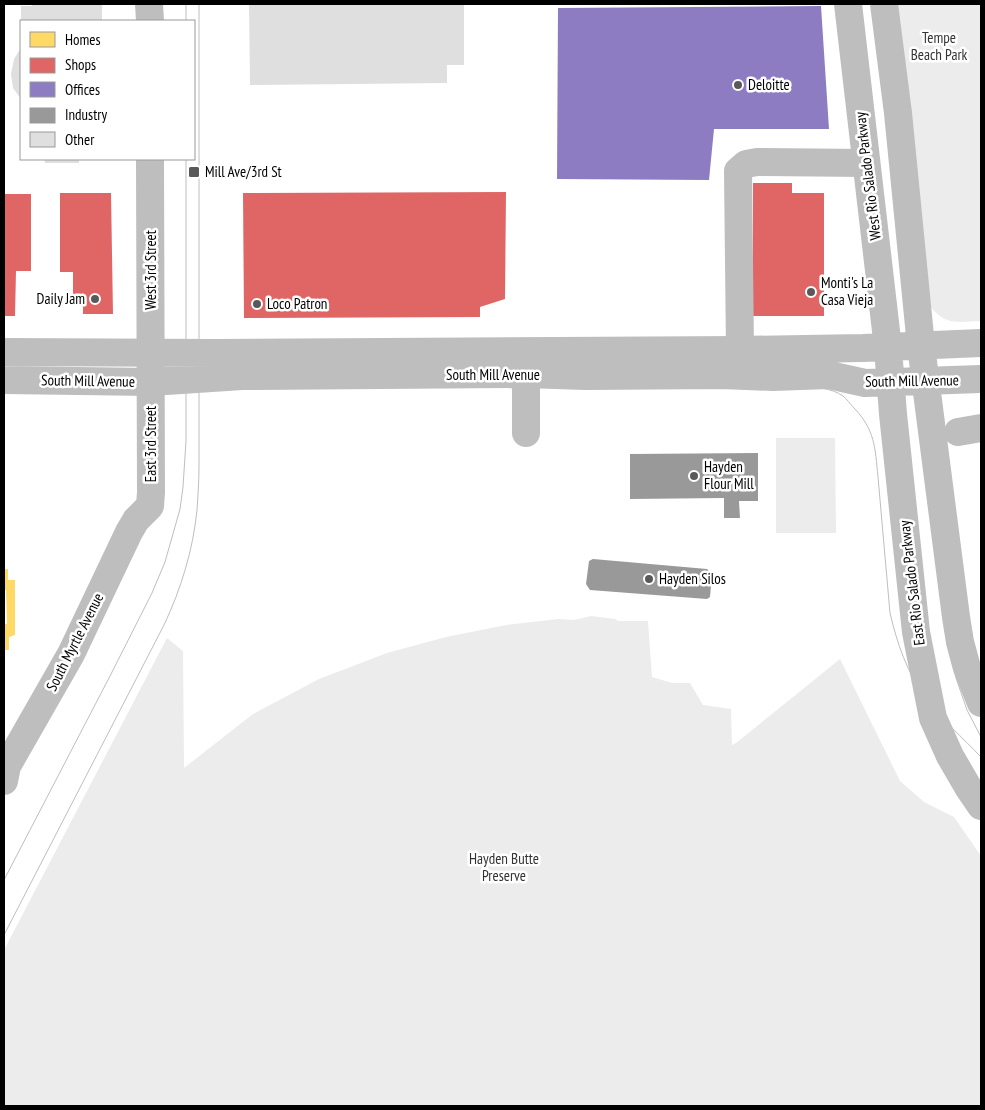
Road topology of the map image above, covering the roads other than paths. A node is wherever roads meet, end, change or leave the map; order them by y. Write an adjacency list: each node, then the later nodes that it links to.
1 (150, 4): 5 (main road)
2 (848, 4): 8 (main road, West Rio Salado Parkway)
3 (865, 4): 6 (main road)
4 (884, 4): 6 (main road)
5 (150, 20)
6 (898, 113): 10 (main road)
7 (150, 160): 14 (main road, West 3rd Street)
8 (866, 163): 11 (main road, West Rio Salado Parkway); 12 (main road)
9 (981, 343): 10 (main road, South Mill Avenue)
10 (921, 346): 11 (main road, South Mill Avenue); 19 (main road)
11 (888, 348): 12 (main road, South Mill Avenue); 20 (main road, East Rio Salado Parkway)
12 (740, 350): 14 (main road, South Mill Avenue)
13 (4, 352): 14 (main road, South Mill Avenue)
14 (151, 353): 18 (main road, West 3rd Street)
15 (526, 374): 18 (main road, South Mill Avenue); 20 (main road, South Mill Avenue); 21 (main road)
16 (981, 379): 19 (main road, South Mill Avenue)
17 (4, 380): 18 (main road, South Mill Avenue)
18 (151, 382): 22 (main road, East 3rd Street)
19 (926, 382): 20 (main road, South Mill Avenue); 23 (main road)
20 (891, 383): 25 (main road, East Rio Salado Parkway)
21 (526, 433)
22 (150, 506): 24 (main road, South Myrtle Avenue)
23 (981, 704)
24 (4, 781)
25 (981, 806)

